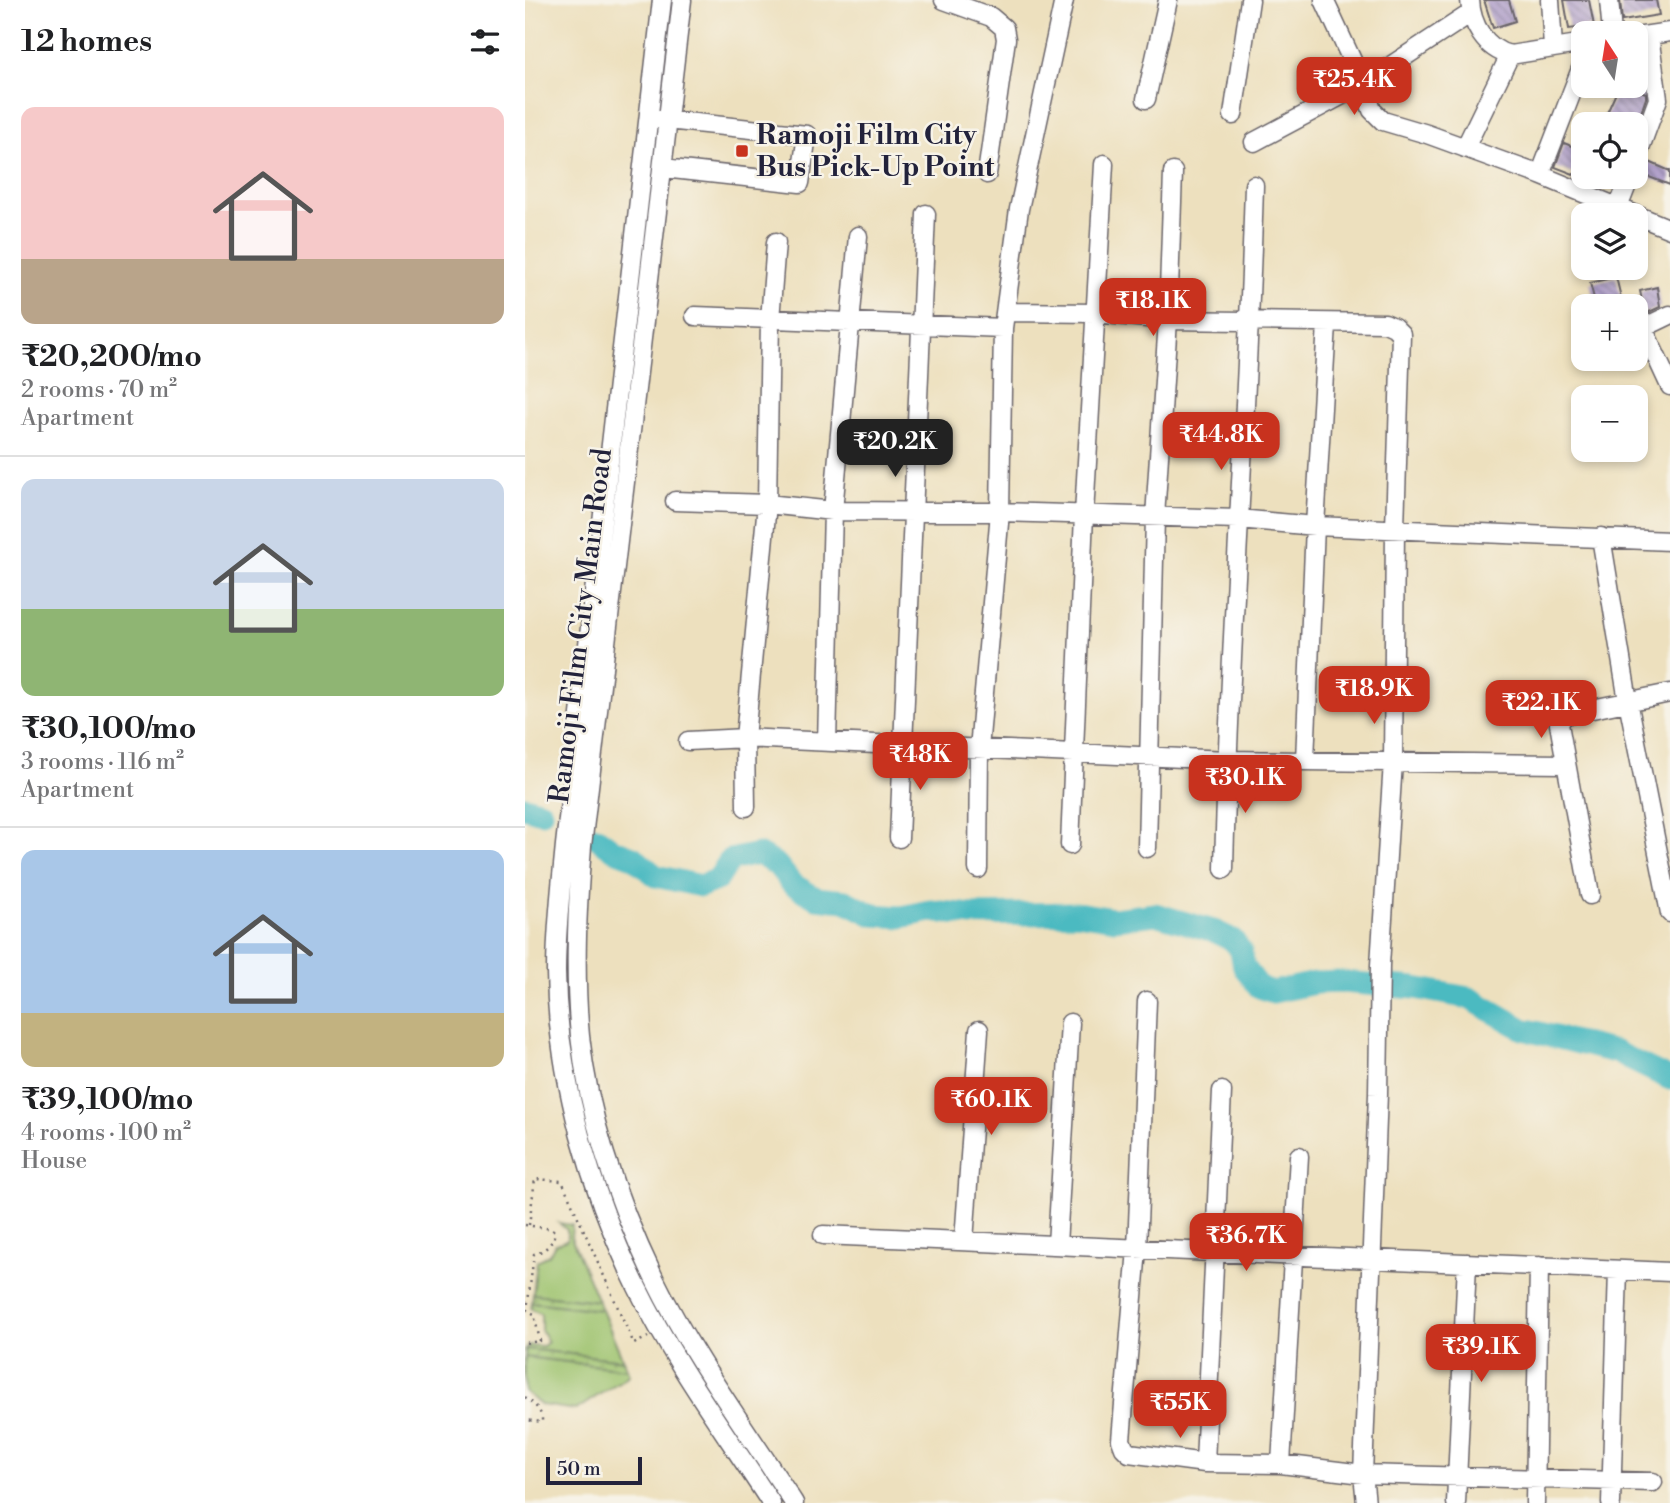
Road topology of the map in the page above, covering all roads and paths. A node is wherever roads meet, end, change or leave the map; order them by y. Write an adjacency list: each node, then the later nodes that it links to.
1 (662, 0): 23 (street, Ramoji Film City Main Road)
2 (682, 0): 24 (street, Ramoji Film City Main Road)
3 (944, 0): 31 (street)
4 (1064, 0): 44 (street)
5 (1168, 0): 21 (street)
6 (1250, 0): 22 (street)
7 (1324, 0): 18 (street)
8 (1550, 0): 15 (street)
9 (1609, 0): 11 (street)
10 (1470, 6): 17 (street); 18 (street)
11 (1611, 21)
12 (1670, 32): 13 (street)
13 (1649, 36)
14 (1571, 45): 15 (street)
15 (1553, 47): 17 (street)
16 (1649, 53): 19 (street)
17 (1510, 55): 27 (street)
18 (1363, 84): 26 (street); 27 (street)
19 (1664, 93): 25 (street)
20 (1571, 96): 32 (street)
21 (1146, 99)
22 (1233, 115)
23 (649, 119): 24 (street); 101 (street, Ramoji Film City Main Road)
24 (668, 120): 29 (street, Ramoji Film City Main Road); 29 (street)
25 (1648, 131)
26 (1254, 142)
27 (1465, 148): 32 (street)
28 (1104, 164): 40 (street)
29 (663, 168): 112 (street, Ramoji Film City Main Road)
30 (1173, 172): 45 (street)
31 (987, 174)
32 (1541, 176): 34 (street)
33 (1254, 185): 46 (street)
34 (1606, 203)
35 (926, 214): 48 (street)
36 (1648, 220): 37 (street)
37 (1670, 229)
38 (858, 236): 47 (street)
39 (776, 242): 43 (street)
40 (1095, 313): 44 (street); 45 (street); 56 (street)
41 (1670, 315): 50 (street)
42 (695, 316): 43 (street)
43 (770, 320): 47 (street); 52 (street)
44 (1004, 320): 48 (street); 55 (street)
45 (1168, 320): 46 (street); 57 (street)
46 (1251, 322): 49 (street); 58 (street)
47 (850, 324): 48 (street); 53 (street)
48 (920, 324): 54 (street)
49 (1327, 324): 59 (street); 60 (street)
50 (1668, 377)
51 (675, 502): 52 (street)
52 (767, 504): 53 (street); 65 (street)
53 (833, 511): 54 (street); 67 (street)
54 (913, 512): 55 (street); 68 (street)
55 (1000, 512): 56 (street); 69 (street)
56 (1084, 515): 57 (street); 70 (street)
57 (1155, 517): 58 (street); 71 (street)
58 (1238, 519): 59 (street); 72 (street)
59 (1315, 526): 60 (street); 73 (street)
60 (1395, 528): 61 (street); 74 (street)
61 (1601, 537): 62 (street); 64 (street)
62 (1670, 541)
63 (1670, 693): 64 (street)
64 (1628, 701): 75 (street); 83 (street)
65 (745, 738): 66 (street); 67 (street); 76 (street)
66 (688, 741)
67 (827, 741): 68 (street)
68 (902, 745): 69 (street); 77 (street)
69 (979, 749): 70 (street); 80 (street)
70 (1074, 753): 71 (street); 78 (street)
71 (1151, 755): 72 (street); 79 (street)
72 (1227, 760): 73 (street); 81 (street)
73 (1305, 760): 74 (street)
74 (1393, 762): 75 (street); 96 (street)
75 (1564, 764): 82 (street)
76 (745, 807)
77 (899, 838)
78 (1070, 845)
79 (1147, 848)
80 (978, 869)
81 (1224, 869)
82 (1590, 895)
83 (1670, 913)
84 (1147, 1001): 93 (street)
85 (1070, 1023): 92 (street)
86 (979, 1030): 91 (street)
87 (1223, 1091): 94 (street)
88 (1299, 1156): 95 (street)
89 (527, 1225): 101 (path); 102 (path)
90 (823, 1235): 91 (street)
91 (964, 1241): 92 (street)
92 (1057, 1245): 93 (street)
93 (1137, 1249): 94 (street); 105 (street)
94 (1213, 1252): 95 (street); 105 (street)
95 (1294, 1255): 96 (street); 106 (street)
96 (1370, 1258): 97 (street); 107 (street)
97 (1467, 1263): 98 (street); 108 (street)
98 (1539, 1266): 99 (street); 109 (street)
99 (1618, 1270): 100 (street); 110 (street)
100 (1670, 1272)
101 (661, 1331): 112 (street, Ramoji Film City Main Road)
102 (525, 1343)
103 (525, 1397): 104 (path)
104 (525, 1420)
105 (1205, 1463): 106 (street)
106 (1281, 1464): 107 (street)
107 (1363, 1474): 108 (street); 113 (street)
108 (1458, 1476): 109 (street); 114 (street)
109 (1537, 1478): 110 (street); 115 (street)
110 (1612, 1480): 111 (street); 116 (street)
111 (1653, 1482)
112 (782, 1501)
113 (1366, 1503)
114 (1456, 1503)
115 (1535, 1503)
116 (1611, 1503)

